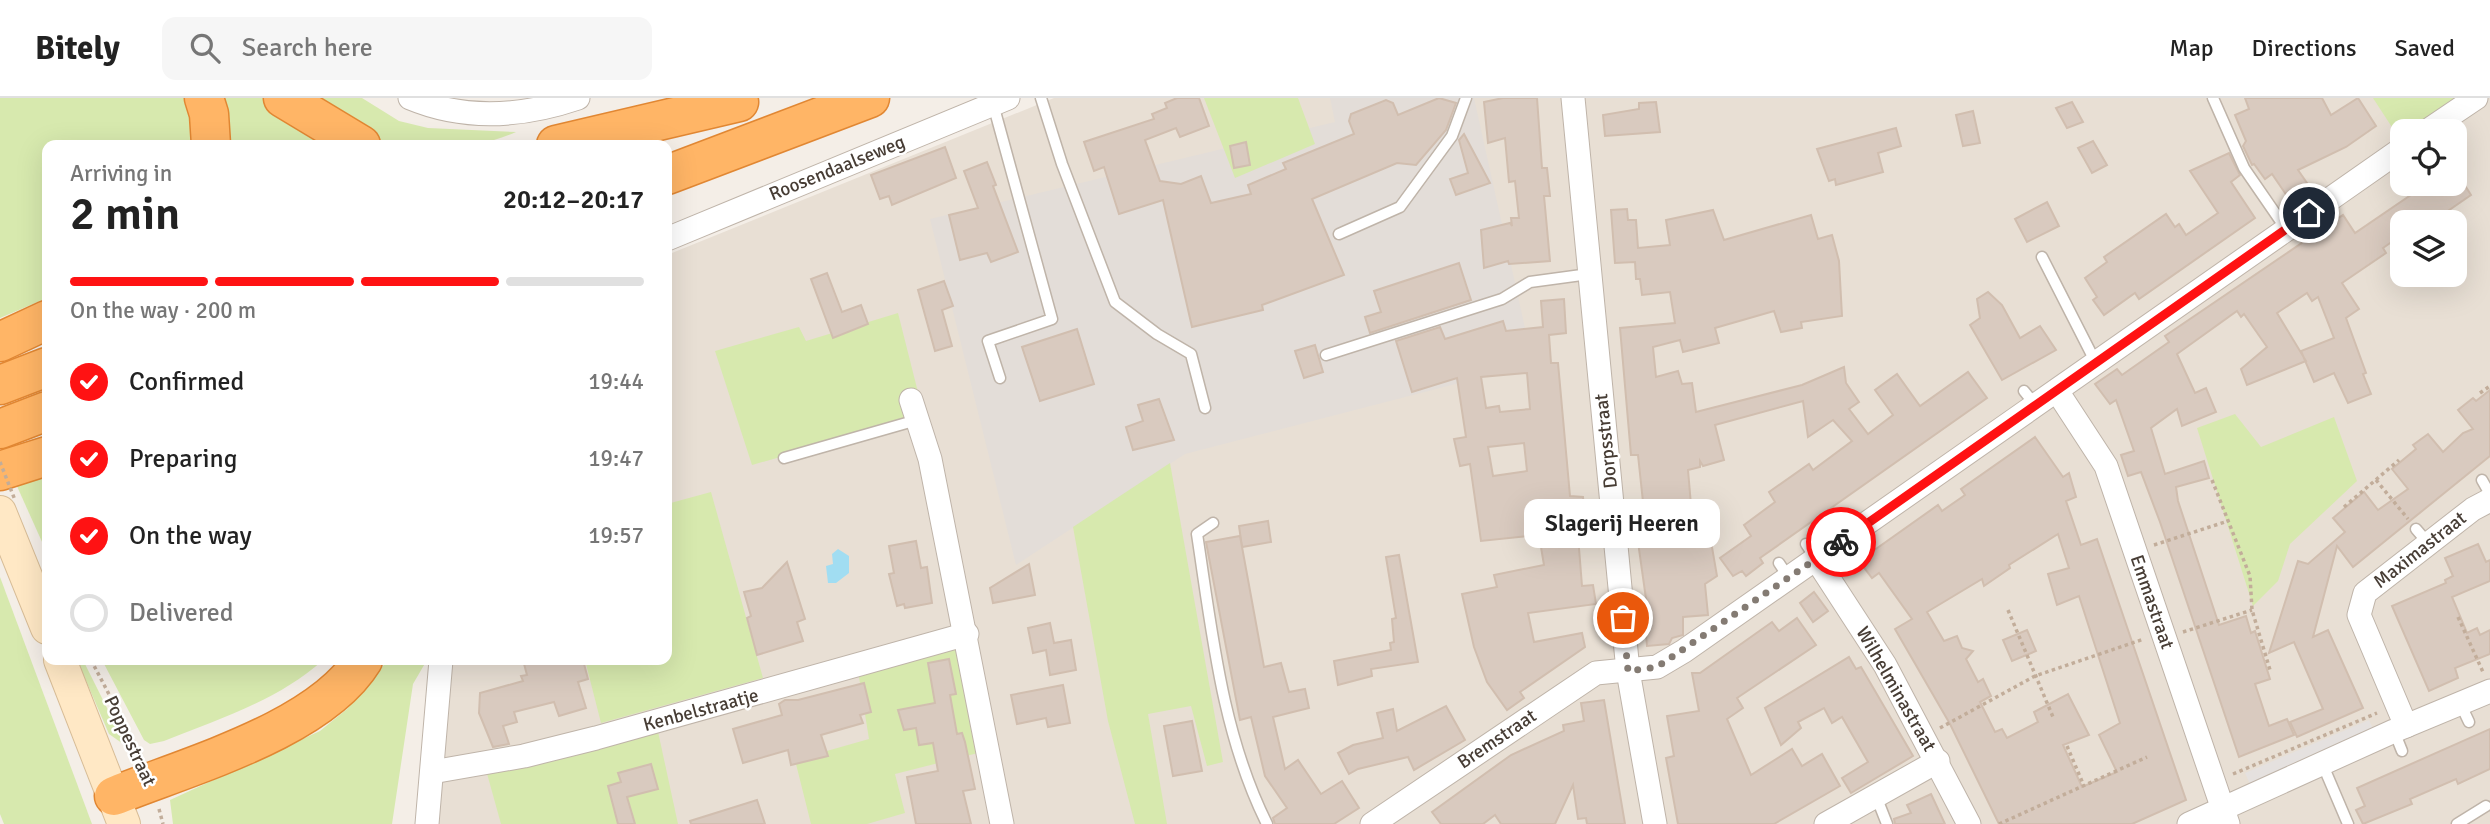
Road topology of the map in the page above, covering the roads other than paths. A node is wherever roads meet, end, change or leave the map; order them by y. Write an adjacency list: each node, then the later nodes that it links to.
1 (204, 98): 15 (highway)
2 (283, 98): 16 (highway)
3 (410, 98): 4 (street)
4 (578, 98)
5 (870, 98): 14 (highway)
6 (1041, 98): 35 (lane)
7 (1466, 98): 23 (lane)
8 (1573, 98): 26 (street, Dorpsstraat)
9 (2213, 98): 22 (lane)
10 (2476, 98): 13 (street)
11 (745, 100): 17 (highway); 18 (highway)
12 (1000, 101): 24 (street, Roosendaalseweg); 32 (lane)
13 (2445, 119)
14 (785, 131): 20 (highway); 21 (highway)
15 (211, 140)
16 (353, 140)
17 (577, 140)
18 (640, 140)
19 (2390, 157): 22 (street, Bremstraat)
20 (672, 174)
21 (672, 189)
22 (2286, 229): 30 (street, Bremstraat)
23 (1339, 234)
24 (672, 237)
25 (2042, 257): 30 (lane)
26 (1589, 274): 29 (lane); 51 (street, Dorpsstraat)
27 (42, 322): 28 (highway)
28 (0, 342)
29 (1326, 355)
30 (2096, 363): 34 (street, Bremstraat)
31 (42, 369): 33 (highway)
32 (1000, 378)
33 (0, 385)
34 (2057, 391): 44 (street, Bremstraat); 61 (street, Emmastraat)
35 (1205, 408)
36 (914, 410): 39 (lane); 46 (street)
37 (42, 413): 38 (highway)
38 (0, 429)
39 (784, 458)
40 (42, 461): 41 (highway)
41 (5, 494): 45 (street)
42 (2487, 499): 53 (street, Maximastraat)
43 (1213, 523): 64 (lane)
44 (1811, 552): 51 (street, Bremstraat); 54 (street, Wilhelminastraat)
45 (42, 612)
46 (967, 634): 57 (street, Kenbelstraatje); 63 (street)
47 (62, 665): 59 (street, Poppestraat)
48 (331, 665): 56 (highway)
49 (358, 665): 56 (highway)
50 (441, 665): 57 (street)
51 (1628, 671): 65 (street, Bremstraat); 66 (street, Dorpsstraat)
52 (2488, 685): 53 (street)
53 (2400, 736): 55 (street)
54 (1938, 761): 58 (street); 69 (street, Wilhelminastraat)
55 (2322, 763): 61 (street); 71 (lane)
56 (147, 771): 59 (highway)
57 (432, 772): 62 (street)
58 (1876, 796): 67 (street); 68 (lane)
59 (115, 798)
60 (2486, 806): 72 (lane)
61 (2225, 817): 70 (street)
62 (427, 824)
63 (1002, 824)
64 (1267, 824)
65 (1372, 824)
66 (1655, 824)
67 (1826, 824)
68 (1886, 824)
69 (1969, 824)
70 (2189, 824)
71 (2348, 824)
72 (2457, 824)

